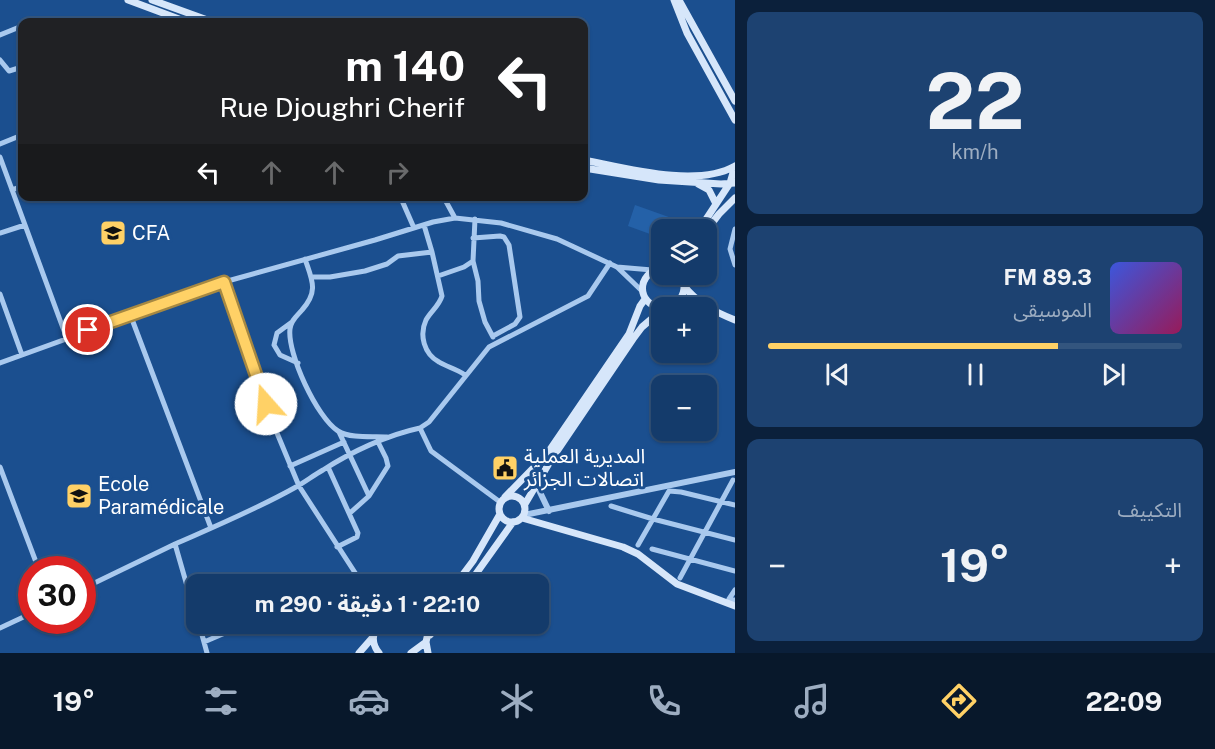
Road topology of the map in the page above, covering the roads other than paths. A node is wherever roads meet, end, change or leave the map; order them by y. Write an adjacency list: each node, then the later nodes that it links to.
1 (128, 0): 5 (main road)
2 (152, 0): 6 (main road)
3 (674, 0): 12 (main road)
4 (679, 0): 11 (main road)
5 (177, 18)
6 (202, 18)
7 (18, 27): 8 (street)
8 (0, 34)
9 (0, 60): 10 (street)
10 (18, 68)
11 (735, 101)
12 (735, 120)
13 (18, 137): 14 (street)
14 (0, 144)
15 (0, 159): 22 (street)
16 (588, 161): 17 (main road)
17 (735, 166): 20 (main road)
18 (588, 169): 19 (main road)
19 (695, 183): 20 (main road); 26 (main road)
20 (733, 183): 26 (main road)
21 (18, 188): 22 (street)
22 (12, 190): 31 (street)
23 (735, 198): 30 (main road)
24 (402, 201): 33 (street)
25 (446, 201): 27 (street)
26 (716, 204): 29 (main road)
27 (455, 218): 28 (street); 32 (street)
28 (475, 219): 36 (street); 41 (street)
29 (706, 219)
30 (715, 219)
31 (25, 225): 35 (street); 57 (street)
32 (424, 225): 33 (street); 38 (street)
33 (414, 228): 39 (street)
34 (735, 229): 37 (street)
35 (0, 233)
36 (473, 238): 40 (street); 58 (street)
37 (733, 250): 42 (street)
38 (432, 252): 46 (street); 47 (street)
39 (305, 259): 47 (street); 48 (street)
40 (473, 261): 46 (street); 58 (street)
41 (610, 263): 43 (street); 58 (street)
42 (735, 265)
43 (617, 267): 44 (street); 50 (street)
44 (651, 270)
45 (651, 271): 50 (main road)
46 (438, 276): 62 (street)
47 (312, 277): 56 (street)
48 (224, 282): 53 (street); 70 (street)
49 (0, 294): 59 (street)
50 (644, 295): 51 (main road); 77 (main road)
51 (651, 303)
52 (717, 313): 55 (main road)
53 (130, 315): 57 (street); 88 (street)
54 (651, 319): 75 (main road)
55 (735, 320)
56 (292, 322): 61 (street); 61 (street)
57 (67, 339): 59 (street)
58 (495, 339): 62 (street)
59 (22, 355): 60 (street)
60 (0, 363)
61 (298, 363): 64 (street)
62 (465, 375): 63 (street)
63 (420, 428): 65 (street); 77 (street)
64 (339, 432): 65 (street); 66 (street)
65 (389, 437): 67 (street)
66 (344, 442): 68 (street); 70 (street)
67 (378, 442): 68 (street); 76 (street)
68 (351, 455): 71 (street); 76 (street)
69 (0, 466): 95 (street)
70 (290, 466): 74 (street)
71 (328, 467): 74 (street); 83 (street)
72 (735, 472): 82 (street)
73 (733, 480): 78 (street)
74 (298, 486): 88 (street); 93 (street)
75 (537, 486): 79 (main road); 82 (street)
76 (369, 496): 83 (street)
77 (503, 500): 79 (main road); 84 (main road)
78 (722, 502): 80 (street); 86 (street); 89 (street)
79 (525, 504): 85 (main road)
80 (735, 505)
81 (611, 506): 86 (street)
82 (549, 511): 85 (street)
83 (350, 513): 93 (street)
84 (500, 514): 87 (main road); 99 (main road)
85 (523, 516): 87 (main road); 106 (main road)
86 (653, 519): 89 (street); 92 (street)
87 (513, 522): 100 (main road)
88 (211, 528): 91 (street)
89 (705, 532): 90 (street); 96 (street)
90 (735, 540)
91 (175, 544): 102 (street); 103 (street)
92 (638, 545)
93 (337, 547): 98 (street)
94 (652, 549): 96 (street)
95 (34, 556)
96 (691, 560): 97 (street); 101 (street)
97 (735, 572)
98 (354, 574)
99 (463, 574)
100 (476, 574)
101 (680, 579)
102 (96, 582)
103 (186, 582)
104 (735, 590): 105 (street)
105 (735, 600)
106 (735, 606)
107 (18, 620): 108 (street)
108 (0, 628)
109 (202, 634): 116 (street)
110 (223, 634): 116 (street)
111 (374, 634): 114 (main road)
112 (428, 634): 115 (main road)
113 (432, 634): 115 (main road)
114 (373, 637): 118 (main road); 119 (main road)
115 (427, 640): 120 (main road); 121 (main road)
116 (204, 642): 117 (street)
117 (207, 653)
118 (359, 653)
119 (379, 653)
120 (411, 653)
121 (428, 653)

